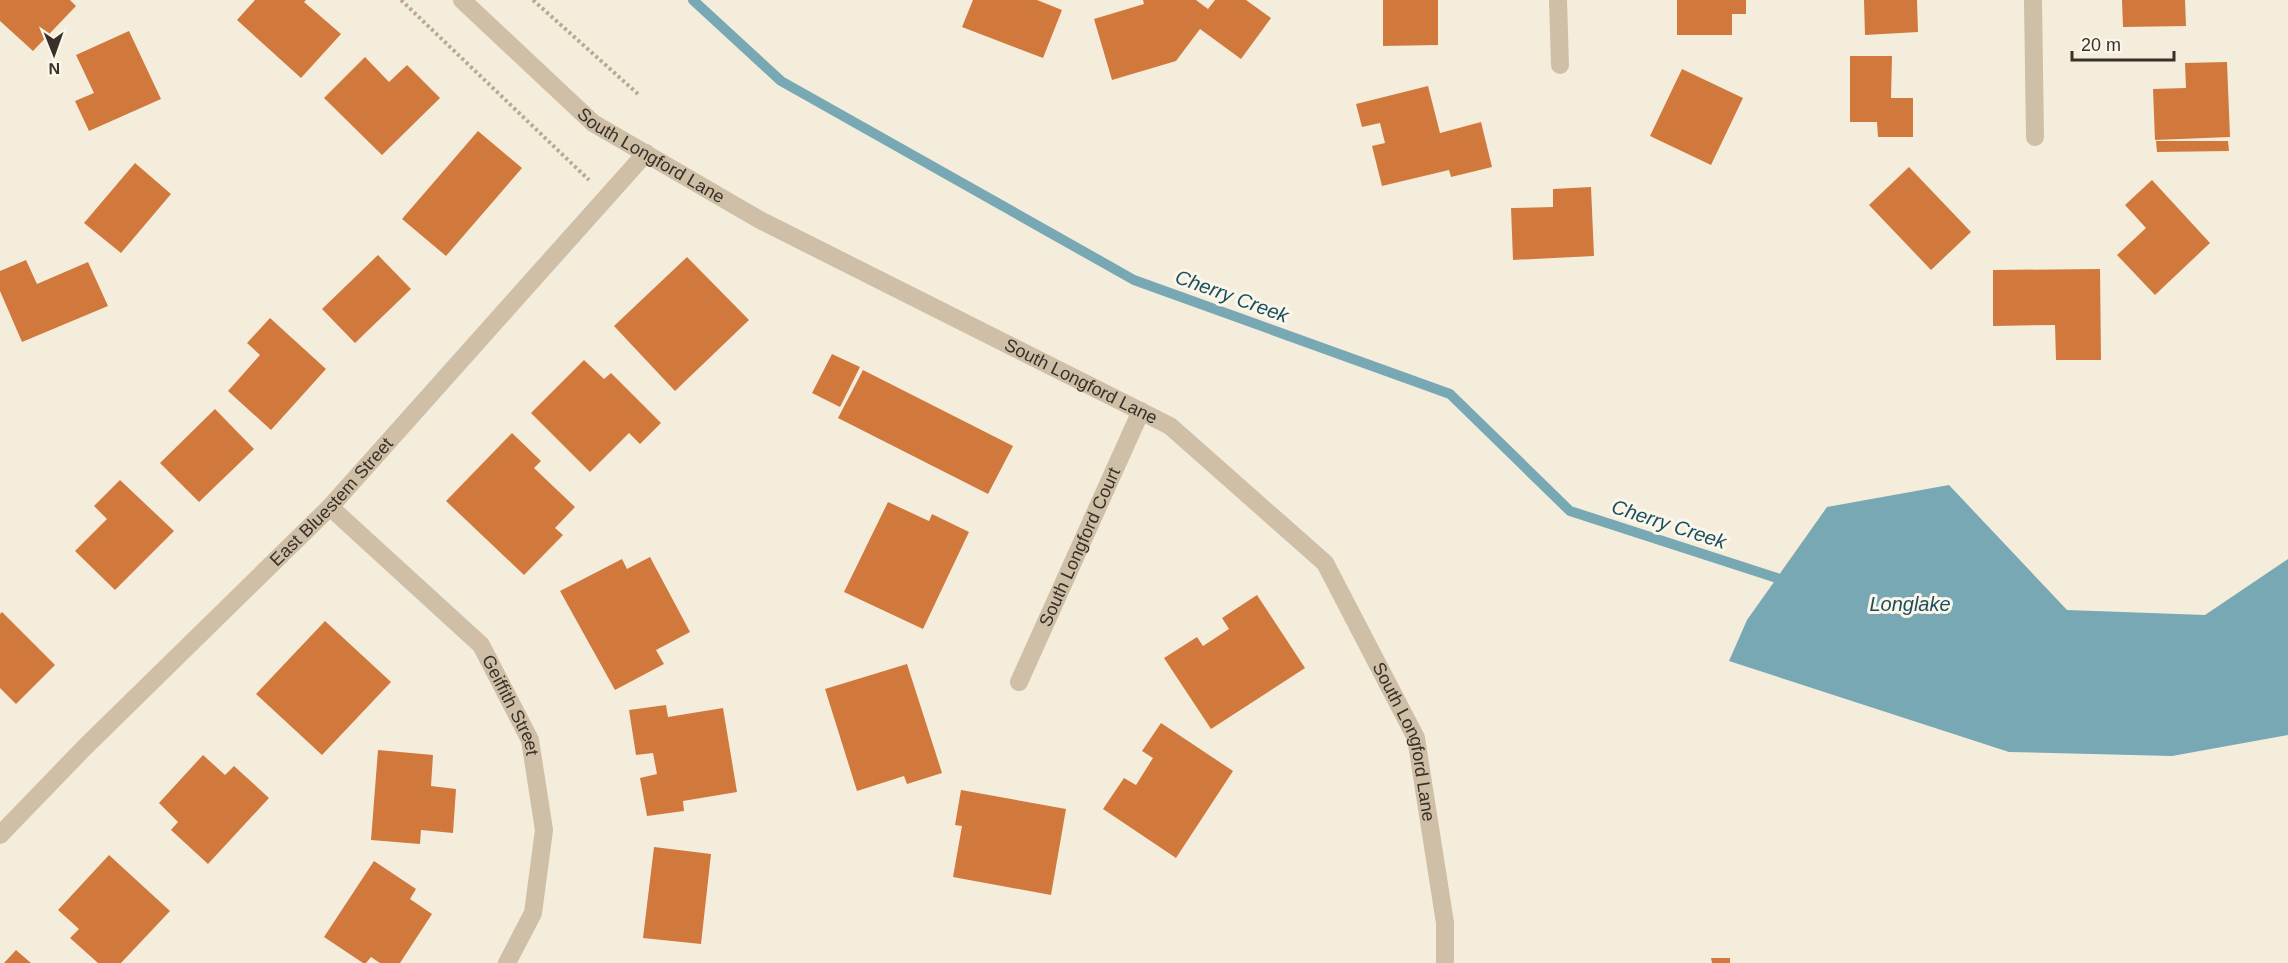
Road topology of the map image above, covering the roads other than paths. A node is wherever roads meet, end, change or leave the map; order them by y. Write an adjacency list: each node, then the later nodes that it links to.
1 (462, 0): 6 (street, South Longford Lane)
2 (1558, 0): 4 (street)
3 (2033, 0): 5 (street)
4 (1560, 65)
5 (2035, 137)
6 (646, 153): 7 (street, South Longford Lane); 8 (street, East Bluestem Street)
7 (1141, 411): 9 (street, South Longford Court); 12 (street, South Longford Lane)
8 (330, 507): 10 (street, East Bluestem Street); 11 (street, Geiffith Street)
9 (1019, 682)
10 (3, 826)
11 (507, 963)
12 (1445, 963)

